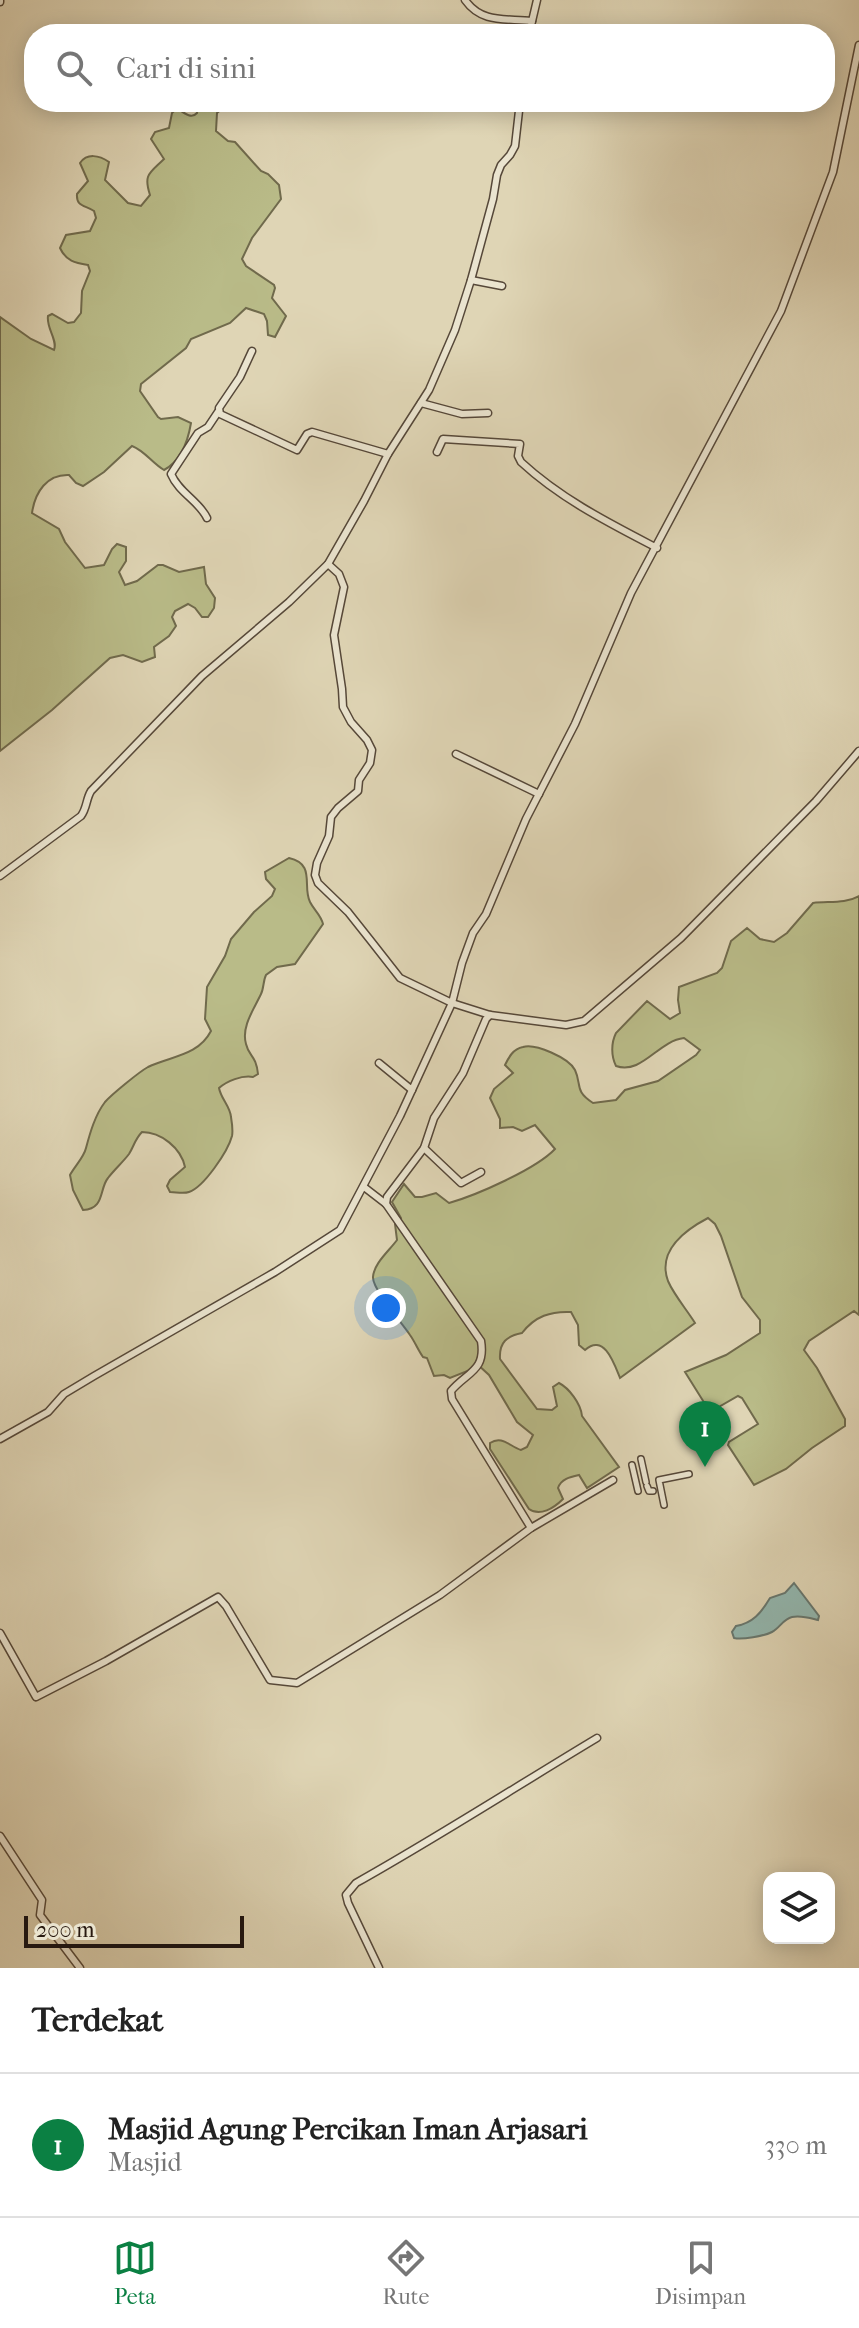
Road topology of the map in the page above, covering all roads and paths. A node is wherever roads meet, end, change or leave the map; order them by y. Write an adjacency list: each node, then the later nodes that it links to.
1 (465, 0): 3 (street)
2 (537, 0): 3 (street)
3 (532, 21): 4 (street)
4 (531, 24)
5 (859, 45): 16 (street)
6 (519, 112): 7 (street)
7 (471, 280): 8 (street); 10 (street)
8 (502, 286)
9 (252, 351): 11 (street)
10 (421, 403): 12 (street); 14 (street)
11 (218, 412): 14 (street); 15 (street)
12 (488, 413)
13 (437, 452): 16 (street)
14 (388, 454): 17 (street)
15 (207, 518)
16 (657, 548): 20 (street)
17 (328, 564): 21 (street); 22 (street)
18 (859, 751): 23 (street)
19 (456, 754): 20 (street)
20 (539, 794): 22 (street)
21 (0, 876)
22 (452, 1003): 23 (street); 25 (street)
23 (490, 1015): 26 (street)
24 (379, 1063): 25 (street)
25 (412, 1090): 28 (street)
26 (424, 1148): 27 (street); 29 (street)
27 (481, 1172)
28 (364, 1187): 29 (street); 30 (street)
29 (386, 1204): 36 (street)
30 (0, 1439)
31 (689, 1474): 33 (street)
32 (613, 1480): 36 (street)
33 (657, 1490): 34 (street); 35 (street)
34 (638, 1491)
35 (664, 1505)
36 (531, 1528): 37 (street)
37 (0, 1633)
38 (597, 1738): 41 (street)
39 (0, 1836): 40 (street)
40 (80, 1968)
41 (379, 1968)

